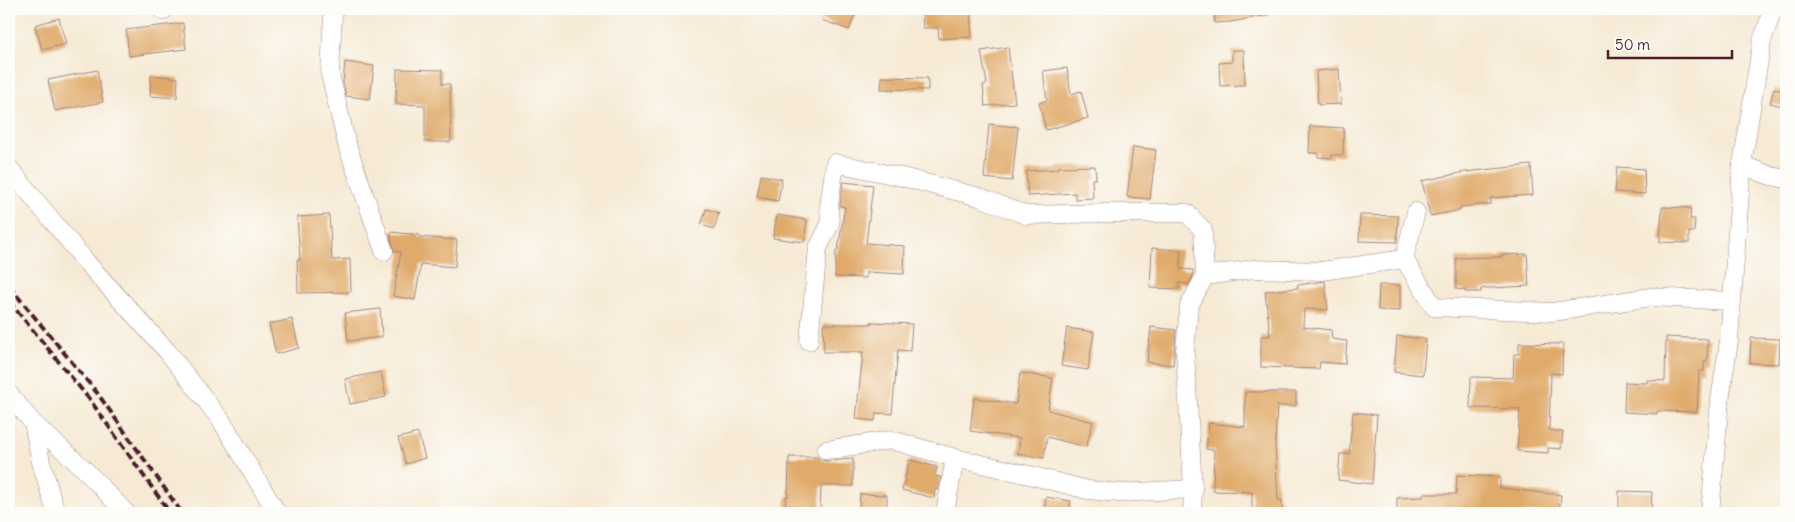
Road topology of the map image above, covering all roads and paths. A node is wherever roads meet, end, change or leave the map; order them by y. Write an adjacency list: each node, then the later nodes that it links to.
1 (332, 9): 7 (street)
2 (1773, 9): 3 (street)
3 (1742, 165): 5 (street); 10 (street)
4 (9, 168): 19 (street)
5 (1786, 179)
6 (1416, 212): 8 (street)
7 (384, 251)
8 (1404, 260): 9 (street); 10 (street)
9 (1205, 276): 11 (street); 16 (street)
10 (1731, 301): 22 (street)
11 (809, 341)
12 (9, 394): 13 (street)
13 (33, 423): 17 (street); 18 (street)
14 (826, 450): 15 (street)
15 (955, 458): 16 (street); 20 (street)
16 (1192, 489): 21 (street)
17 (56, 513)
18 (126, 513)
19 (277, 513)
20 (946, 513)
21 (1192, 513)
22 (1710, 513)

